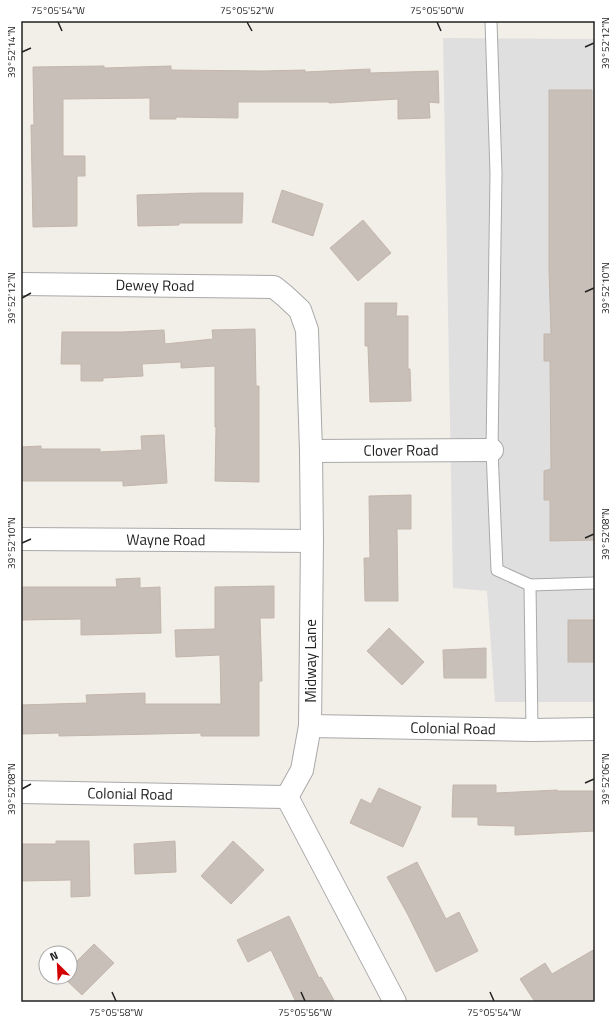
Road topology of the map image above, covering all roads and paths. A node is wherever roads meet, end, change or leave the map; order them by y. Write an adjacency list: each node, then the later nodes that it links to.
1 (491, 21): 4 (lane)
2 (21, 284): 3 (street, Dewey Road)
3 (285, 296): 5 (street, Midway Lane)
4 (492, 450): 5 (street, Clover Road); 9 (lane)
5 (311, 451): 7 (street, Midway Lane)
6 (21, 539): 7 (street, Wayne Road)
7 (312, 542): 10 (street, Midway Lane)
8 (595, 583): 9 (lane)
9 (530, 585): 12 (lane)
10 (310, 726): 12 (street, Colonial Road); 14 (street, Midway Lane)
11 (595, 729): 12 (street, Colonial Road)
12 (532, 730)
13 (21, 792): 14 (street, Colonial Road)
14 (287, 796): 15 (street)
15 (395, 1002)

